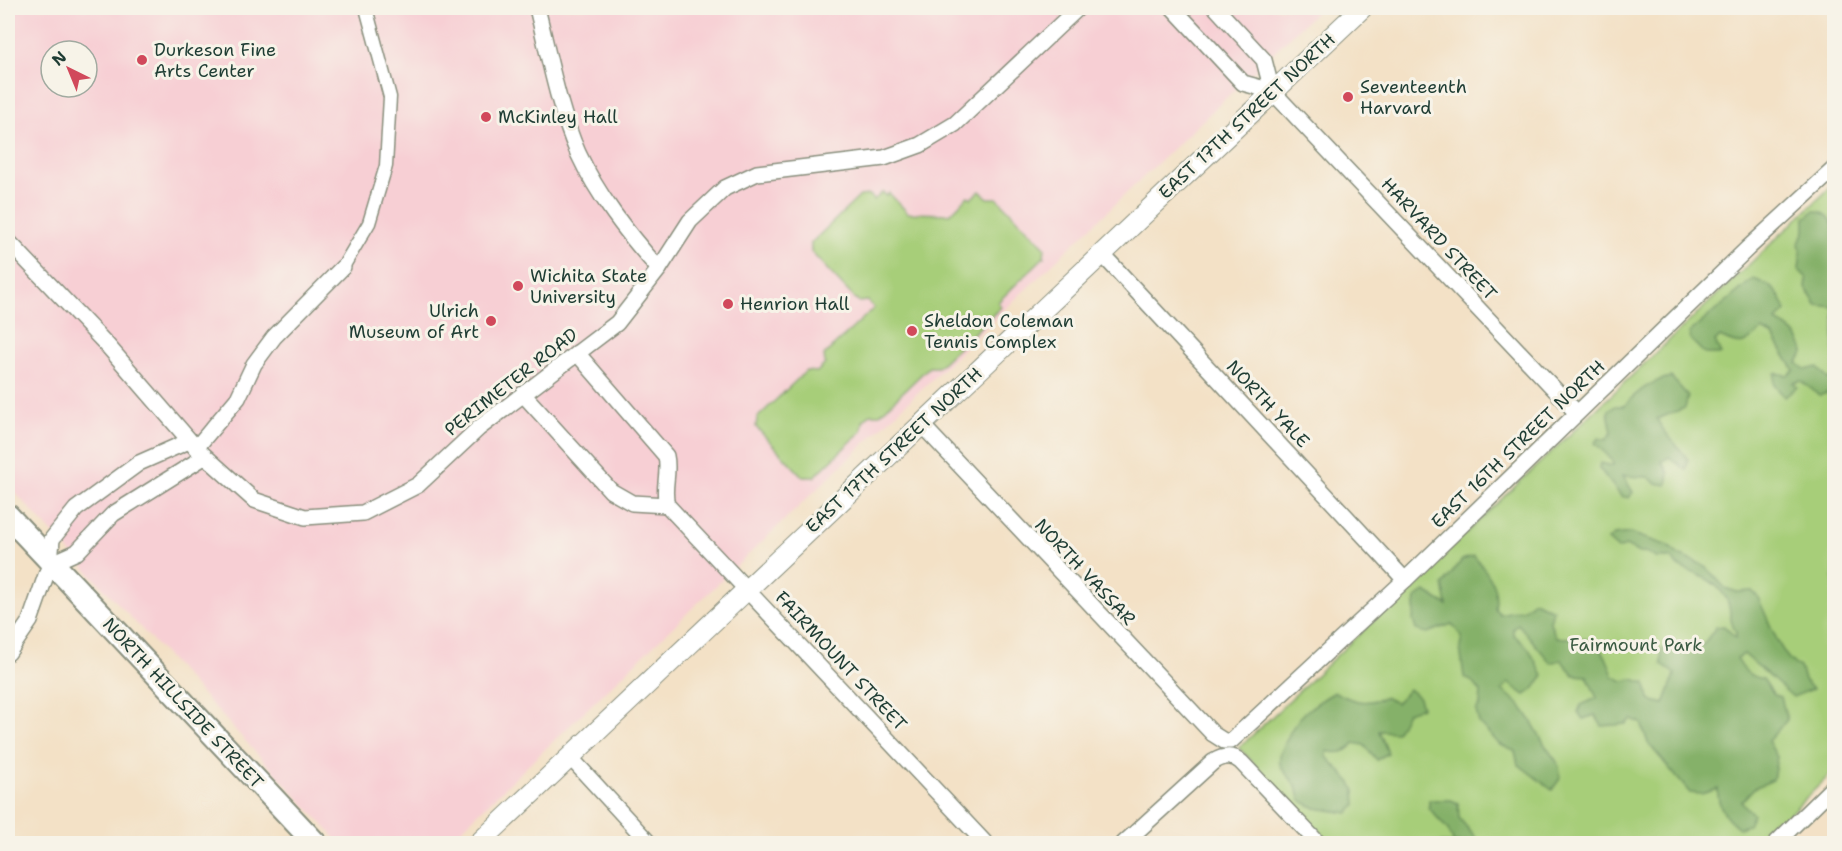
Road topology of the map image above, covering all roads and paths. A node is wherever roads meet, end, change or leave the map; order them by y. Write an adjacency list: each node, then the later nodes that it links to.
1 (366, 8): 11 (street)
2 (537, 8): 12 (street)
3 (1078, 8): 12 (street, PERIMETER ROAD)
4 (1173, 8): 7 (street)
5 (1216, 8): 7 (street)
6 (1362, 8): 7 (street, EAST 17TH STREET NORTH)
7 (1272, 91): 10 (street, EAST 17TH STREET NORTH); 15 (street, HARVARD STREET)
8 (1834, 168): 15 (street, EAST 16TH STREET NORTH)
9 (8, 241): 17 (street, PERIMETER ROAD)
10 (1102, 254): 16 (street, EAST 17TH STREET NORTH); 22 (street, NORTH YALE)
11 (343, 267): 17 (street)
12 (659, 268): 13 (street, PERIMETER ROAD)
13 (577, 353): 14 (street, PERIMETER ROAD); 18 (street)
14 (523, 394): 17 (street, PERIMETER ROAD); 18 (street)
15 (1577, 413): 22 (street, EAST 16TH STREET NORTH)
16 (921, 424): 23 (street, EAST 17TH STREET NORTH); 25 (street, NORTH VASSAR)
17 (196, 448): 21 (street); 21 (street)
18 (667, 505): 23 (street, FAIRMOUNT STREET)
19 (8, 516): 21 (main road, NORTH HILLSIDE STREET)
20 (8, 532): 21 (main road, NORTH HILLSIDE STREET)
21 (50, 564): 24 (street); 28 (main road, NORTH HILLSIDE STREET)
22 (1405, 580): 25 (street, EAST 16TH STREET NORTH)
23 (747, 590): 26 (street, EAST 17TH STREET NORTH); 31 (street, FAIRMOUNT STREET)
24 (8, 653)
25 (1226, 749): 32 (street, EAST 16TH STREET NORTH); 33 (street, NORTH VASSAR)
26 (570, 757): 29 (street, EAST 17TH STREET NORTH); 30 (street)
27 (1834, 786): 34 (street)
28 (316, 843)
29 (478, 843)
30 (650, 843)
31 (986, 843)
32 (1123, 843)
33 (1319, 843)
34 (1775, 843)

